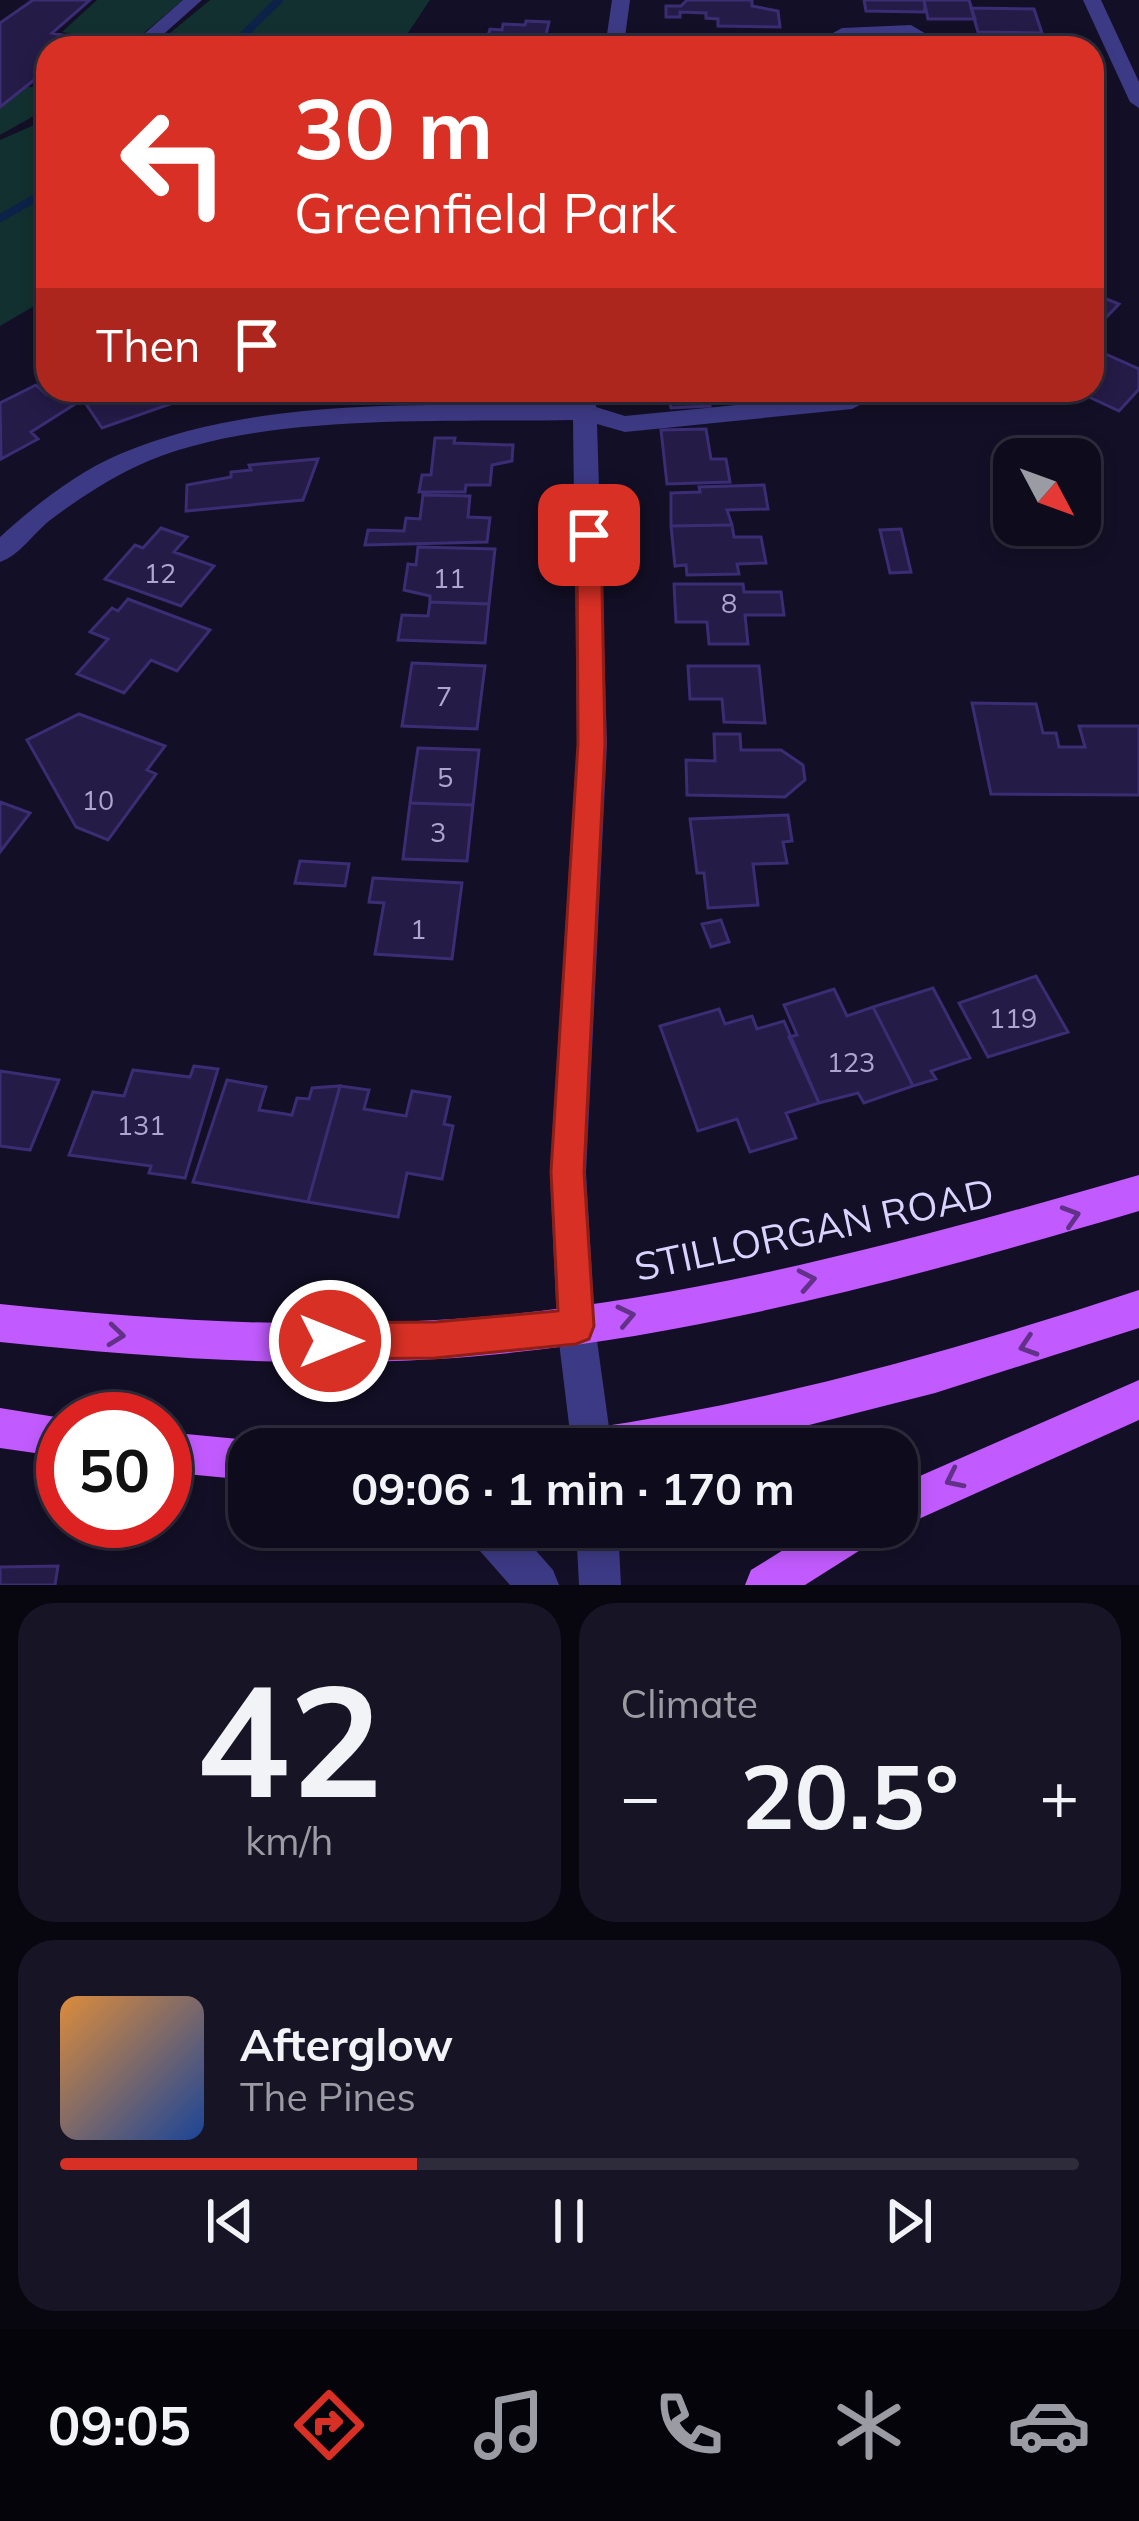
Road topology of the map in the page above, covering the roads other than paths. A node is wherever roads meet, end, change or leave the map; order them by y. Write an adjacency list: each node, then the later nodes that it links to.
1 (193, 0): 4 (street)
2 (621, 0): 5 (street)
3 (1092, 0): 8 (street)
4 (151, 36)
5 (615, 36)
6 (842, 36): 7 (street)
7 (920, 36)
8 (1139, 102)
9 (569, 402): 13 (street)
10 (584, 402): 17 (street)
11 (586, 402): 12 (street)
12 (842, 402)
13 (0, 552)
14 (1139, 1193): 17 (main road, STILLORGAN ROAD, one-way to 14)
15 (1139, 1309): 21 (main road, one-way to 21)
16 (0, 1323): 17 (main road, STILLORGAN ROAD, one-way to 17)
17 (576, 1326): 20 (street)
18 (1139, 1400): 25 (main road, one-way to 25)
19 (0, 1428): 22 (main road)
20 (588, 1428)
21 (712, 1428)
22 (36, 1433)
23 (192, 1455): 24 (main road)
24 (228, 1458)
25 (918, 1498)
26 (505, 1548): 29 (street)
27 (598, 1548): 30 (street)
28 (825, 1548): 31 (main road)
29 (538, 1585)
30 (599, 1585)
31 (766, 1585)

